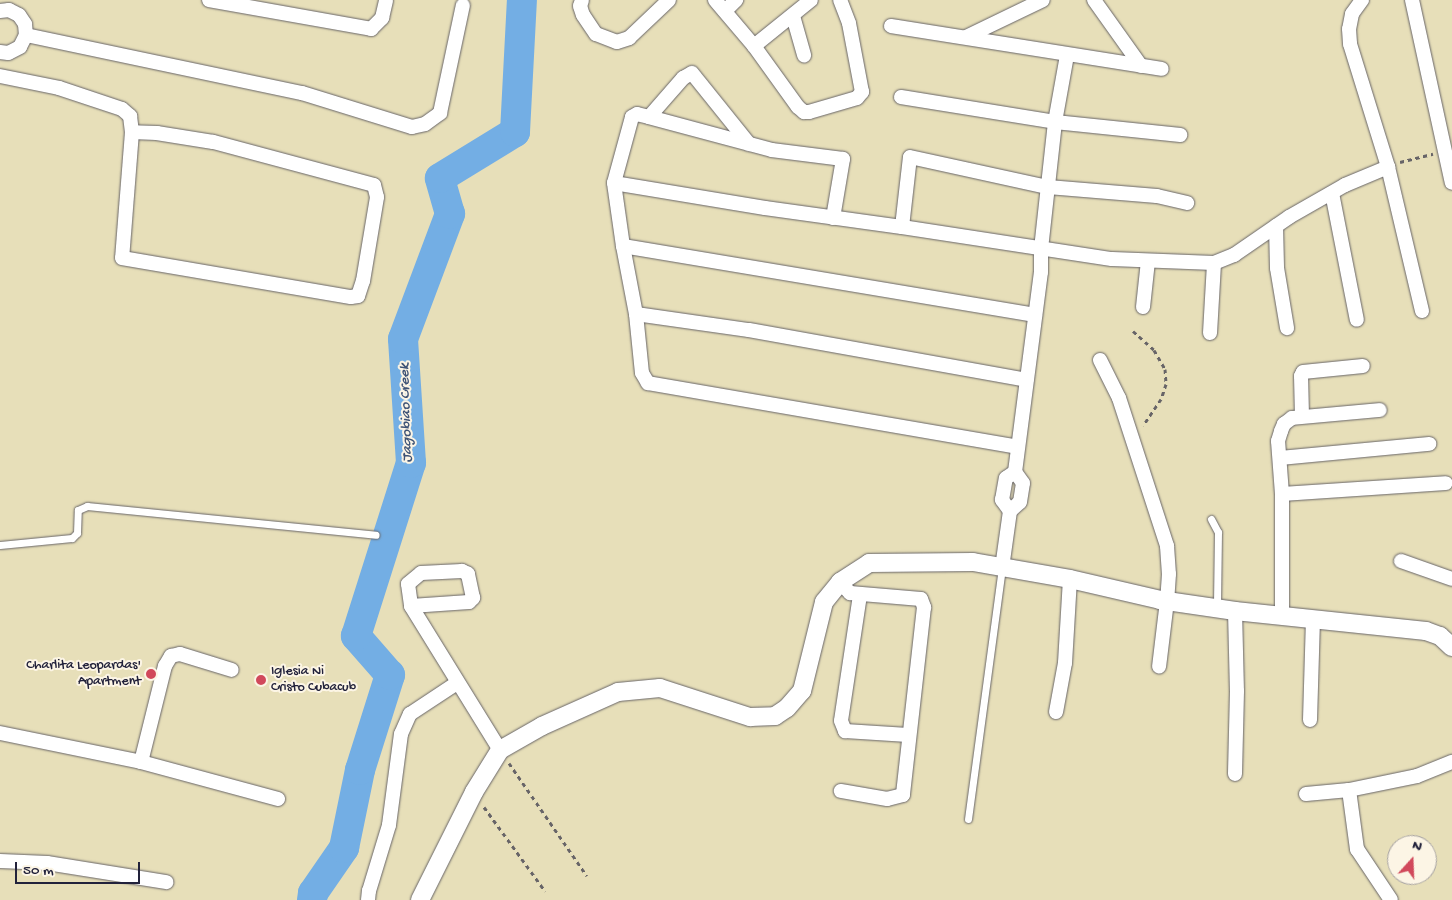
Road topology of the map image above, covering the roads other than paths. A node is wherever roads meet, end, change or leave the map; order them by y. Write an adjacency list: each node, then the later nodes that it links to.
1 (209, 0): 2 (street)
2 (386, 0)
3 (582, 0): 4 (street)
4 (669, 0)
5 (715, 0): 15 (street)
6 (736, 0): 15 (street)
7 (811, 0): 16 (street)
8 (840, 0): 20 (street)
9 (1043, 0): 19 (street)
10 (1094, 0): 24 (street)
11 (1362, 0): 33 (street)
12 (1412, 0): 34 (street)
13 (463, 5): 18 (street)
14 (7, 7): 18 (street)
15 (725, 11): 20 (street)
16 (793, 16): 20 (street); 22 (street)
17 (891, 26): 19 (street)
18 (26, 35): 21 (street)
19 (966, 37): 23 (street)
20 (754, 46)
21 (0, 52)
22 (804, 55)
23 (1067, 55): 24 (street); 29 (street)
24 (1141, 66): 25 (street)
25 (1162, 69)
26 (0, 76): 30 (street)
27 (901, 97): 29 (street)
28 (649, 117): 32 (street); 32 (street); 35 (street)
29 (1055, 122): 31 (street); 36 (street)
30 (132, 132): 30 (street)
31 (1180, 135)
32 (749, 144): 39 (street)
33 (1388, 167): 37 (street); 47 (street)
34 (1452, 182)
35 (614, 183): 39 (street); 42 (street)
36 (1048, 187): 38 (street); 41 (street); 43 (street)
37 (1332, 193): 40 (street); 50 (street)
38 (1187, 203)
39 (833, 218): 41 (street)
40 (1276, 226): 45 (street); 51 (street)
41 (902, 227): 43 (street)
42 (623, 246): 48 (street); 49 (street)
43 (1040, 249): 44 (street); 49 (street)
44 (1148, 261): 45 (street); 46 (street)
45 (1214, 263): 52 (street)
46 (1143, 307)
47 (1422, 311)
48 (636, 314): 55 (street); 59 (street)
49 (1034, 315): 55 (street)
50 (1356, 320)
51 (1287, 328)
52 (1210, 333)
53 (1100, 360): 72 (street)
54 (1363, 366): 57 (street)
55 (1027, 380): 59 (street)
56 (1380, 410): 57 (street)
57 (1302, 416): 60 (street)
58 (1430, 444): 60 (street)
59 (1018, 447): 67 (street)
60 (1280, 458): 62 (street)
61 (1446, 483): 62 (street)
62 (1282, 494): 76 (street)
63 (1211, 519): 74 (lane)
64 (376, 535): 65 (lane)
65 (0, 545)
66 (1401, 561): 69 (street)
67 (1002, 568): 68 (street); 70 (street); 94 (lane)
68 (1070, 579): 72 (street); 82 (street)
69 (1452, 579)
70 (840, 582): 71 (street); 86 (street)
71 (860, 595): 85 (street); 85 (street)
72 (1167, 601): 74 (street); 79 (street)
73 (411, 606): 73 (street); 81 (street)
74 (1217, 608): 75 (street)
75 (1234, 611): 76 (street); 89 (street)
76 (1282, 616): 77 (street)
77 (1313, 619): 78 (street); 83 (street)
78 (1452, 646)
79 (1159, 668)
80 (232, 670): 87 (street)
81 (457, 682): 86 (street); 97 (street)
82 (1056, 712)
83 (1310, 720)
84 (0, 733): 87 (street)
85 (908, 735): 91 (street)
86 (500, 750): 98 (street)
87 (141, 762): 93 (street)
88 (1452, 762): 90 (street)
89 (1235, 774)
90 (1349, 790): 92 (street); 99 (street)
91 (841, 791)
92 (1306, 794)
93 (278, 799)
94 (968, 819)
95 (0, 861): 96 (street)
96 (166, 882)
97 (368, 900)
98 (420, 900)
99 (1391, 900)

